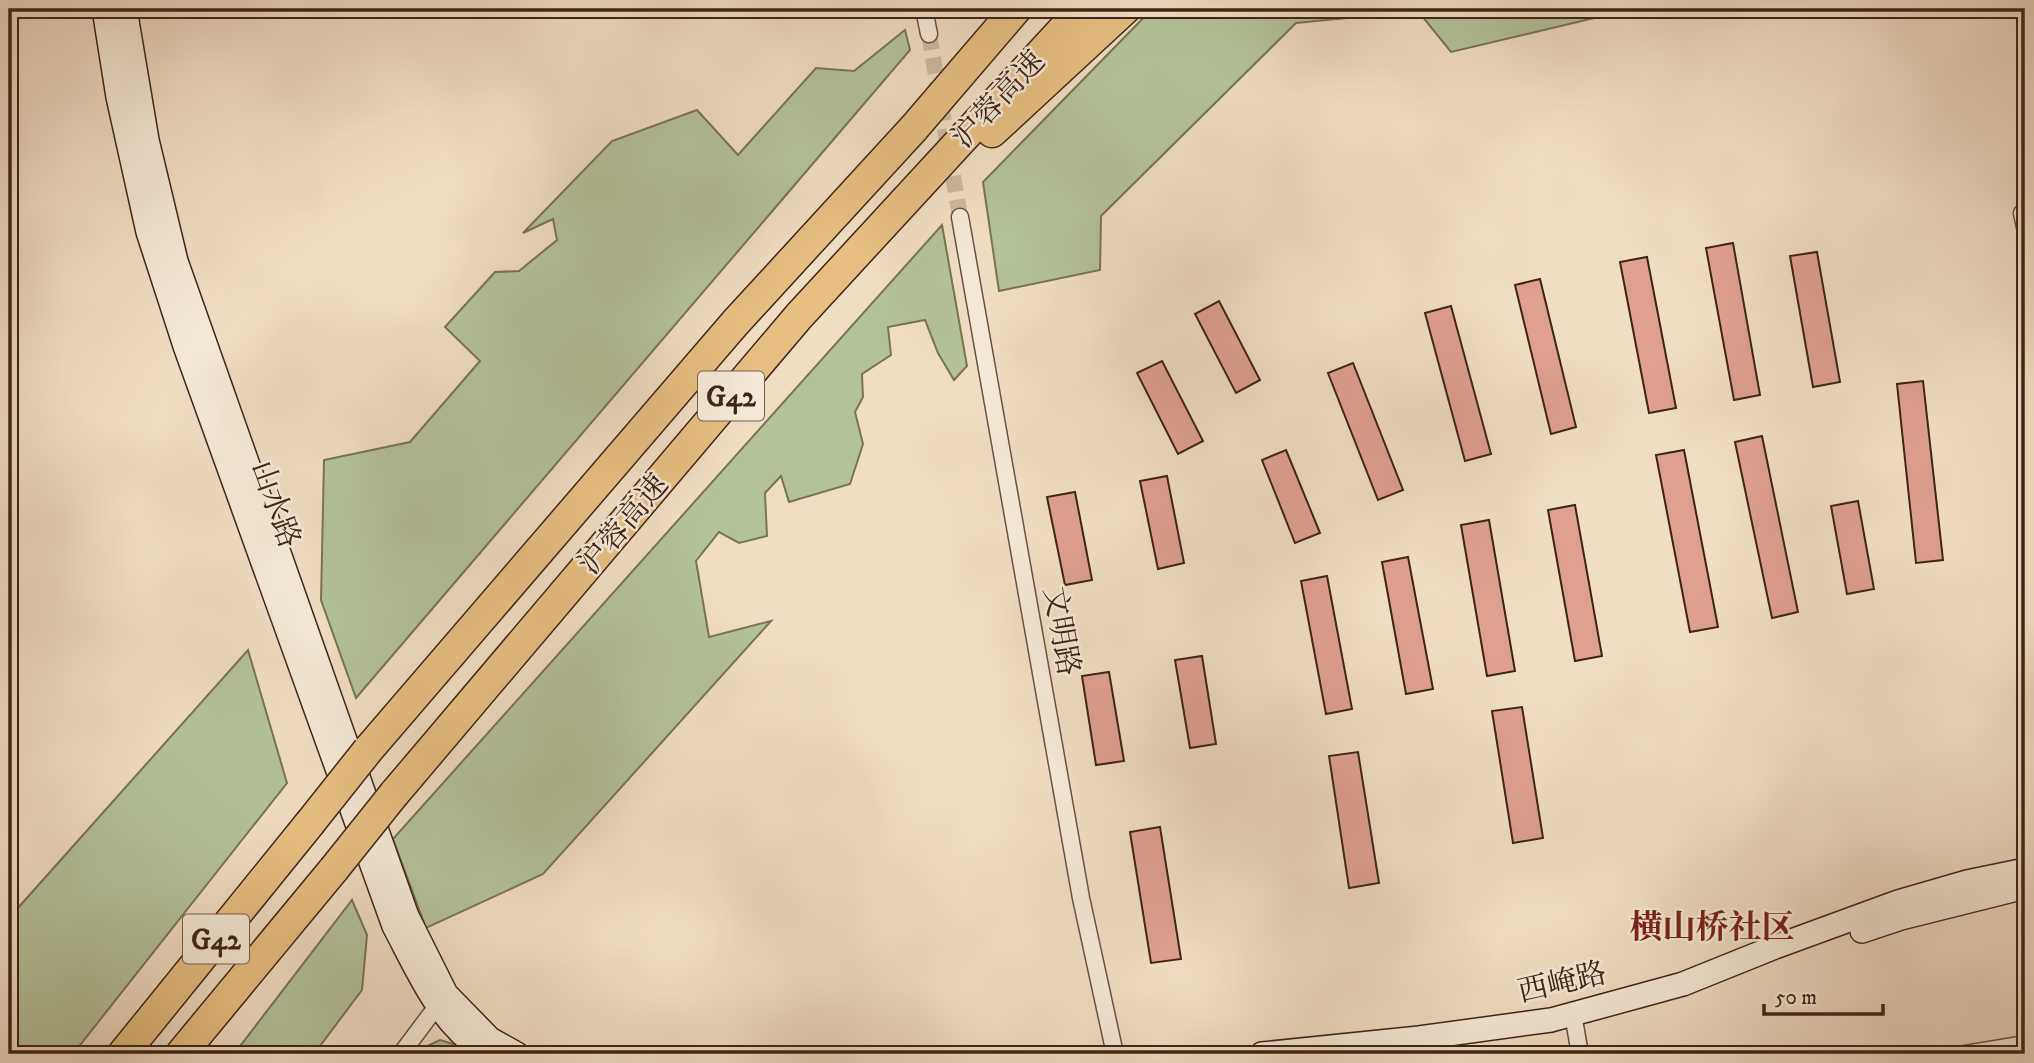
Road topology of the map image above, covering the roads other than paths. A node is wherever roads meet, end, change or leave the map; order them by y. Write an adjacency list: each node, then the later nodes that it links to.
1 (104, 9): 12 (street, 山水路)
2 (125, 9): 12 (street, 山水路)
3 (924, 9): 7 (street)
4 (1016, 9): 15 (highway, 沪蓉高速 / G42, bridge)
5 (1082, 9): 9 (highway, 沪蓉高速 / G42)
6 (1125, 9): 9 (highway)
7 (929, 34)
8 (960, 217): 20 (street, 文明路)
9 (799, 316): 16 (highway, 沪蓉高速 / G42, bridge)
10 (2025, 870): 13 (street, 西崦路)
11 (2025, 887): 13 (street, 西崦路)
12 (441, 1000): 17 (street); 18 (street); 19 (street)
13 (1574, 1020): 21 (street, 西崦路); 22 (street, 西崦路); 23 (street)
14 (2025, 1040): 24 (lane)
15 (122, 1054)
16 (181, 1054)
17 (401, 1054)
18 (487, 1054)
19 (517, 1054)
20 (1115, 1054)
21 (1262, 1054)
22 (1411, 1054)
23 (1580, 1054)
24 (1941, 1054)

